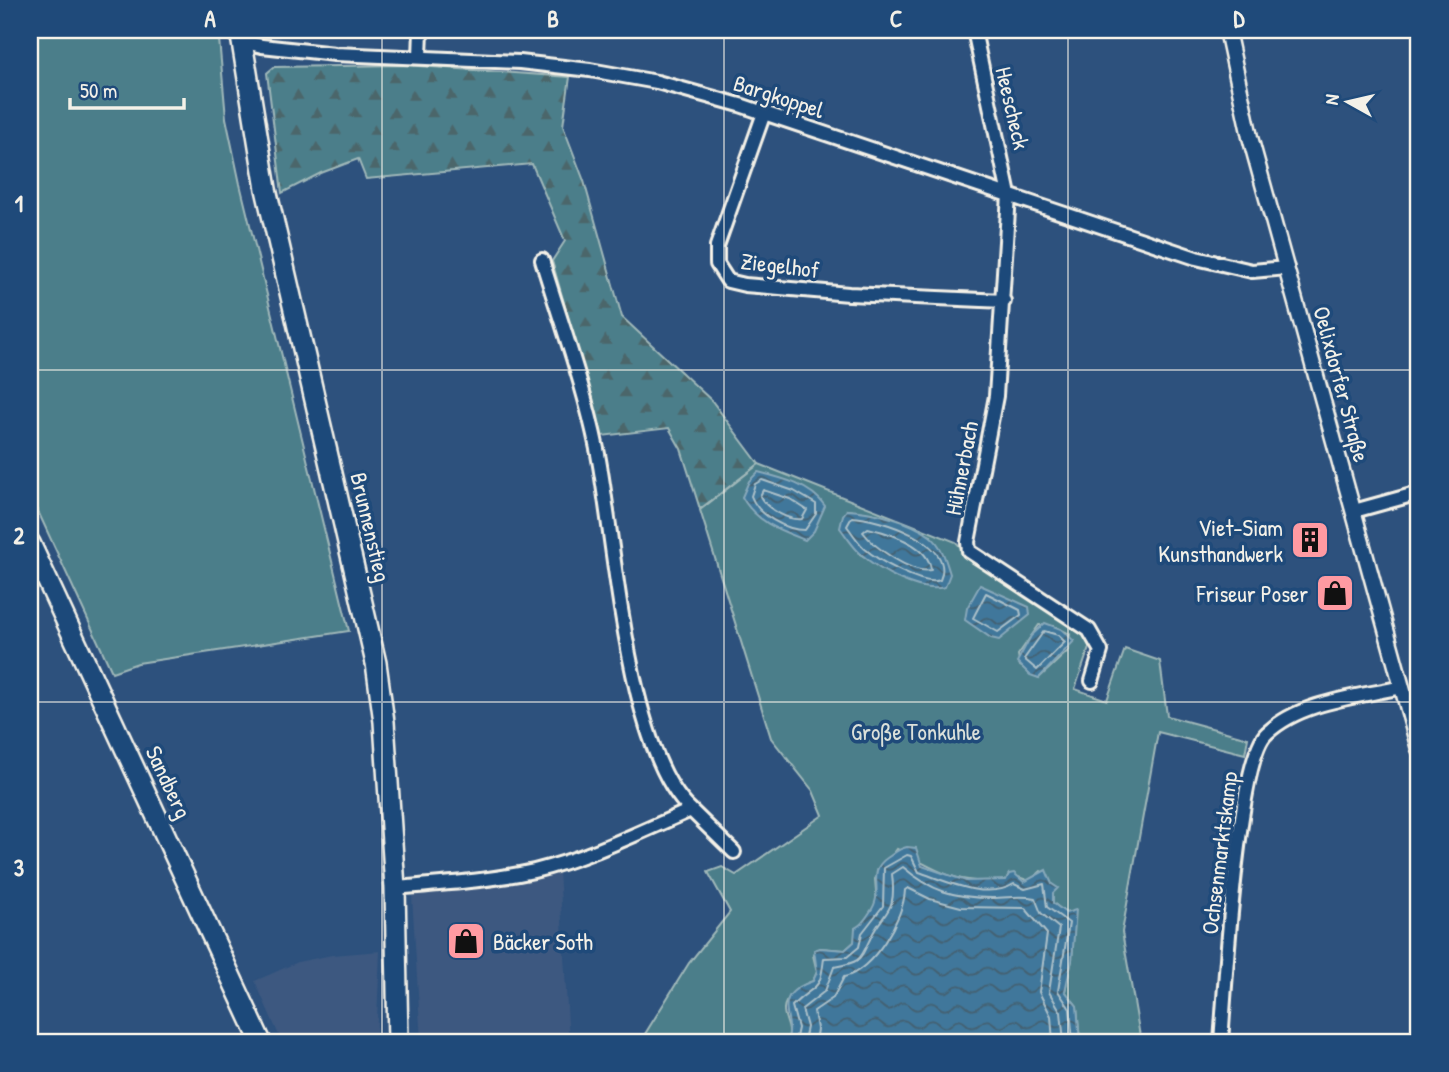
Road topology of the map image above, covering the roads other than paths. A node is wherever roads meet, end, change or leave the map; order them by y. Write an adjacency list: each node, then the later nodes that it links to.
1 (421, 30): 5 (street)
2 (974, 30): 7 (street, Heescheck)
3 (1227, 30): 9 (street, Oelixdorfer Straße)
4 (237, 33): 5 (street, Bargkoppel); 19 (main road, Brunnenstieg)
5 (420, 57): 6 (street, Bargkoppel)
6 (764, 113): 7 (street, Bargkoppel); 10 (street, Ziegelhof)
7 (1009, 195): 9 (street, Bargkoppel); 10 (street, Hühnerbach)
8 (542, 260): 17 (street)
9 (1287, 268): 12 (street, Oelixdorfer Straße)
10 (1004, 301): 14 (street, Hühnerbach)
11 (1419, 493): 12 (street)
12 (1354, 511): 15 (street, Oelixdorfer Straße)
13 (30, 543): 20 (main road, Sandberg)
14 (1092, 681)
15 (1402, 687): 16 (street, Oelixdorfer Straße); 22 (street, Ochsenmarktskamp)
16 (1419, 749)
17 (691, 810): 18 (street); 19 (street)
18 (734, 852)
19 (395, 888): 21 (main road, Brunnenstieg)
20 (261, 1042)
21 (398, 1042)
22 (1221, 1042)

